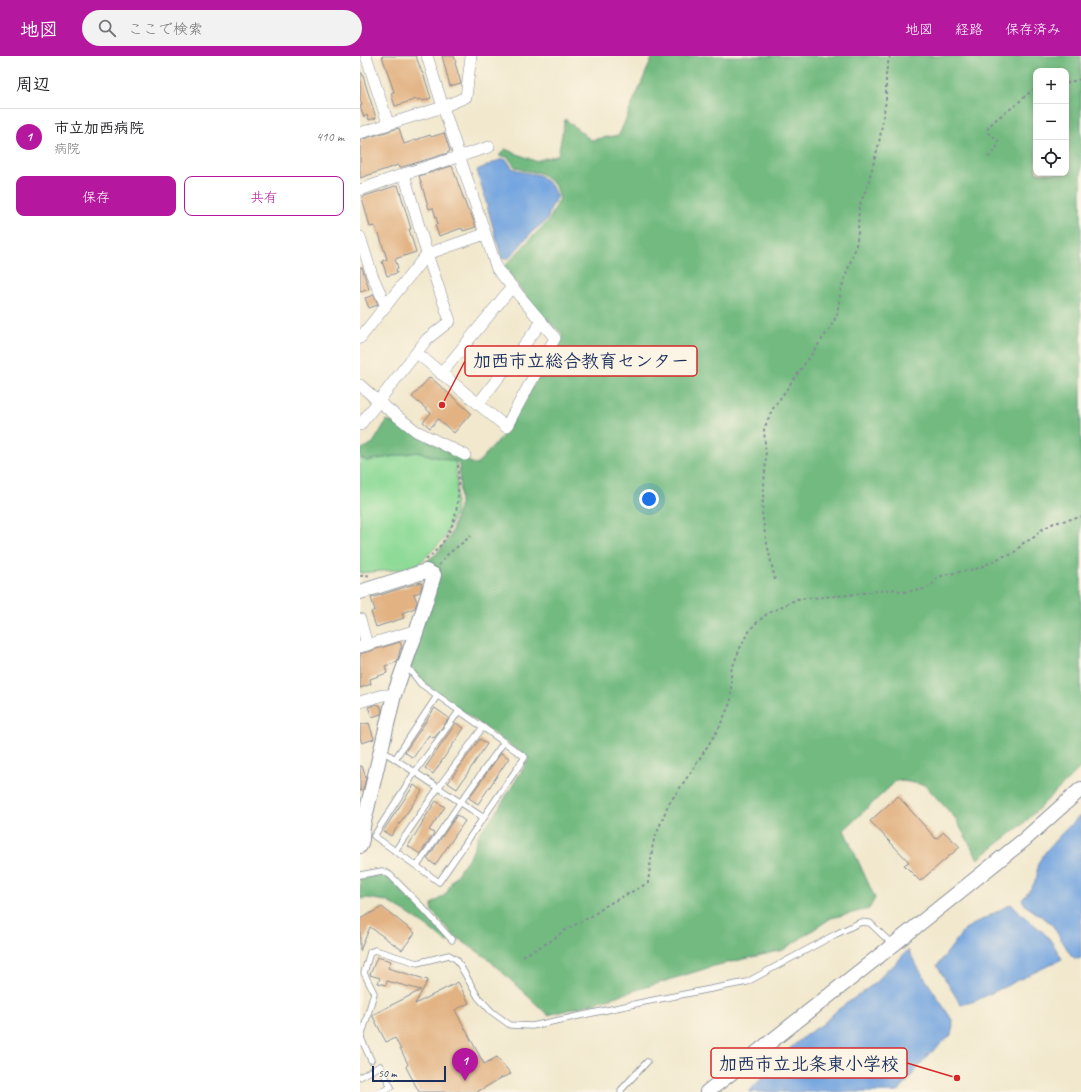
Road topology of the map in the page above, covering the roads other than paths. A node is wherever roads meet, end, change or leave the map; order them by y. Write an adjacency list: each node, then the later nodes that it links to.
1 (366, 56): 5 (street)
2 (427, 56): 4 (street)
3 (470, 56): 4 (street)
4 (442, 107): 5 (street); 8 (street)
5 (388, 123): 6 (street)
6 (360, 132)
7 (489, 146): 8 (street)
8 (459, 156): 9 (street); 11 (street)
9 (404, 174): 10 (street); 13 (street)
10 (360, 190)
11 (485, 234): 13 (street); 14 (street)
12 (360, 237): 15 (street)
13 (427, 254): 15 (street); 18 (street)
14 (512, 287): 16 (street); 19 (street)
15 (386, 306): 17 (street)
16 (542, 322): 22 (street); 22 (street)
17 (360, 338)
18 (417, 353): 19 (street); 21 (street)
19 (441, 374): 22 (street)
20 (360, 385): 21 (street)
21 (379, 402): 23 (street); 24 (street)
22 (478, 404)
23 (360, 425)
24 (461, 457)
25 (360, 592): 27 (street)
26 (360, 619): 28 (street)
27 (416, 630): 28 (street); 29 (street)
28 (364, 646)
29 (405, 663): 30 (street); 31 (lane)
30 (394, 695): 32 (street); 36 (street)
31 (437, 696): 33 (lane); 37 (lane)
32 (360, 702)
33 (459, 711): 34 (lane); 38 (lane)
34 (483, 727): 35 (lane); 39 (lane)
35 (504, 742): 41 (lane); 42 (lane)
36 (380, 753): 37 (lane); 43 (street)
37 (395, 759): 38 (lane)
38 (415, 772): 39 (lane); 45 (lane)
39 (438, 788): 41 (lane); 45 (lane)
40 (1081, 789): 49 (street)
41 (460, 802): 42 (lane); 46 (lane)
42 (484, 818): 46 (lane)
43 (361, 825): 44 (street)
44 (360, 846)
45 (395, 851): 46 (lane)
46 (417, 866)
47 (360, 875): 48 (lane)
48 (452, 940)
49 (893, 945): 50 (lane); 55 (street)
50 (371, 1060)
51 (647, 1062): 54 (lane)
52 (360, 1077): 53 (lane)
53 (380, 1092)
54 (621, 1092)
55 (707, 1092)

